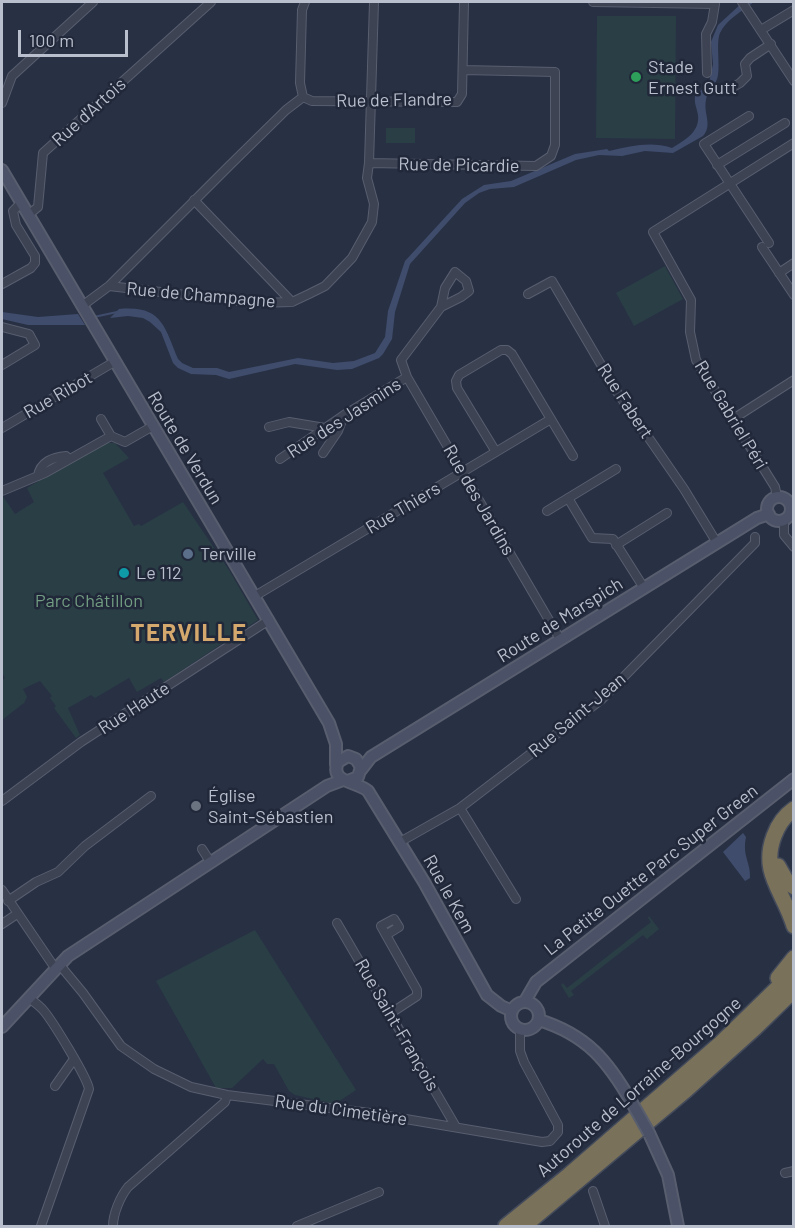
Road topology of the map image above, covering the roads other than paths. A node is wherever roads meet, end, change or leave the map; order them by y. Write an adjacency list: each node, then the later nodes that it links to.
1 (93, 2): 19 (street)
2 (211, 2): 29 (street, Rue d'Artois)
3 (306, 2): 17 (street)
4 (374, 2): 18 (street, Rue de Champagne)
5 (464, 2): 13 (street, Rue de Flandre)
6 (593, 2): 7 (street)
7 (611, 2): 9 (street)
8 (742, 2): 11 (street)
9 (717, 3): 14 (street)
10 (794, 10): 11 (street)
11 (761, 30): 12 (street)
12 (771, 44): 15 (street); 16 (street)
13 (464, 70): 18 (street, Rue de Flandre); 23 (street, Rue de Picardie)
14 (707, 73)
15 (794, 81)
16 (728, 90)
17 (303, 97): 18 (street, Rue de Flandre); 27 (street)
18 (371, 101): 23 (street, Rue de Champagne)
19 (2, 103)
20 (749, 116): 24 (street)
21 (785, 123): 24 (street)
22 (794, 143): 26 (street)
23 (369, 163): 36 (street, Rue de Champagne)
24 (717, 165): 26 (street)
25 (2, 170): 28 (main road, Route de Verdun)
26 (729, 184): 31 (street); 47 (street, Rue Gabriel Péri)
27 (194, 200): 33 (street); 36 (street, Rue de Champagne)
28 (21, 203): 29 (main road, Route de Verdun); 32 (street)
29 (28, 214): 37 (main road, Route de Verdun)
30 (794, 263): 31 (street)
31 (779, 273): 35 (street)
32 (2, 284)
33 (109, 286): 36 (street, Rue de Champagne); 37 (street)
34 (528, 294): 68 (street, Rue Fabert)
35 (794, 295)
36 (292, 302)
37 (82, 306): 40 (main road, Route de Verdun)
38 (441, 307): 38 (street); 42 (street, Rue des Jardins)
39 (2, 327): 41 (street)
40 (114, 362): 48 (main road, Route de Verdun); 49 (street, Rue Ribot)
41 (2, 365)
42 (407, 377): 44 (street, Rue des Jasmins); 58 (street, Rue des Jardins)
43 (794, 380): 47 (street)
44 (344, 416): 51 (street, Rue des Jasmins); 53 (street)
45 (101, 419): 52 (street)
46 (552, 419): 54 (street, Rue Thiers); 54 (street); 55 (street)
47 (733, 419): 60 (street, Rue Gabriel Péri)
48 (153, 426): 52 (street); 72 (main road, Route de Verdun)
49 (2, 428)
50 (268, 428): 51 (street)
51 (325, 428): 56 (street, Rue des Jasmins)
52 (111, 436): 59 (street)
53 (323, 453)
54 (496, 453): 58 (street, Rue Thiers)
55 (573, 456)
56 (280, 459)
57 (616, 469): 61 (street)
58 (463, 472): 72 (street, Rue Thiers); 74 (street, Rue des Jardins)
59 (2, 491)
60 (777, 497): 62 (main road); 65 (main road)
61 (568, 498): 63 (street); 69 (street)
62 (792, 501): 66 (main road)
63 (547, 511)
64 (667, 513): 69 (street)
65 (769, 514): 66 (main road); 68 (main road, Route de Marspich)
66 (784, 520): 70 (street)
67 (755, 537): 86 (street, Rue Saint-Jean)
68 (717, 543): 71 (main road, Route de Marspich)
69 (616, 545): 71 (street)
70 (794, 547)
71 (644, 588): 74 (main road, Route de Marspich)
72 (255, 596): 73 (main road, Route de Verdun)
73 (269, 620): 75 (main road, Route de Verdun); 85 (street, Rue Haute)
74 (560, 639): 76 (main road, Route de Marspich)
75 (336, 744): 77 (main road, Route de Verdun); 78 (main road, Route de Verdun)
76 (371, 757): 77 (main road, Route de Marspich); 79 (main road, Route de Marspich)
77 (352, 758): 78 (main road); 79 (main road)
78 (336, 767): 81 (main road); 82 (main road, Route de Verdun)
79 (360, 772): 81 (main road); 83 (main road, Rue le Kem)
80 (794, 779): 107 (main road, La Petite Ouette Parc Super Green)
81 (346, 781): 82 (main road); 83 (main road)
82 (327, 786): 91 (main road)
83 (363, 786): 89 (main road, Rue le Kem)
84 (151, 796): 95 (street)
85 (2, 801)
86 (460, 808): 89 (street, Rue Saint-Jean); 94 (street)
87 (794, 809): 88 (highway)
88 (775, 833): 92 (highway); 99 (highway)
89 (400, 842): 110 (main road, Rue le Kem)
90 (202, 849): 91 (street)
91 (211, 863): 102 (main road)
92 (794, 887)
93 (2, 890): 95 (street, Rue du Cimetière)
94 (516, 900)
95 (8, 901): 96 (street, Rue du Cimetière)
96 (16, 914): 98 (street); 102 (street, Rue du Cimetière)
97 (337, 923): 111 (street, Rue Saint-François)
98 (2, 924)
99 (794, 926)
100 (386, 935): 111 (street)
101 (794, 958): 108 (highway)
102 (57, 966): 105 (main road); 117 (street, Rue du Cimetière)
103 (794, 972): 108 (highway, Autoroute de Lorraine-Bourgogne)
104 (794, 990): 109 (highway, Autoroute de Lorraine-Bourgogne)
105 (29, 998): 113 (main road); 115 (street)
106 (794, 999): 109 (highway)
107 (529, 1003): 110 (main road); 112 (main road)
108 (761, 1006): 124 (highway, Autoroute de Lorraine-Bourgogne)
109 (778, 1006): 125 (highway, Autoroute de Lorraine-Bourgogne)
110 (512, 1011): 114 (main road)
111 (391, 1013): 118 (street, Rue Saint-François)
112 (539, 1020): 114 (main road); 127 (main road, bridge)
113 (2, 1027)
114 (520, 1029): 118 (street, Rue du Cimetière)
115 (74, 1059): 116 (street); 121 (street)
116 (55, 1086)
117 (227, 1095): 118 (street, Rue du Cimetière); 122 (street)
118 (456, 1127)
119 (593, 1191): 126 (street)
120 (379, 1192): 123 (street)
121 (41, 1227)
122 (113, 1227)
123 (297, 1227)
124 (506, 1227)
125 (524, 1227)
126 (605, 1227)
127 (678, 1227)

